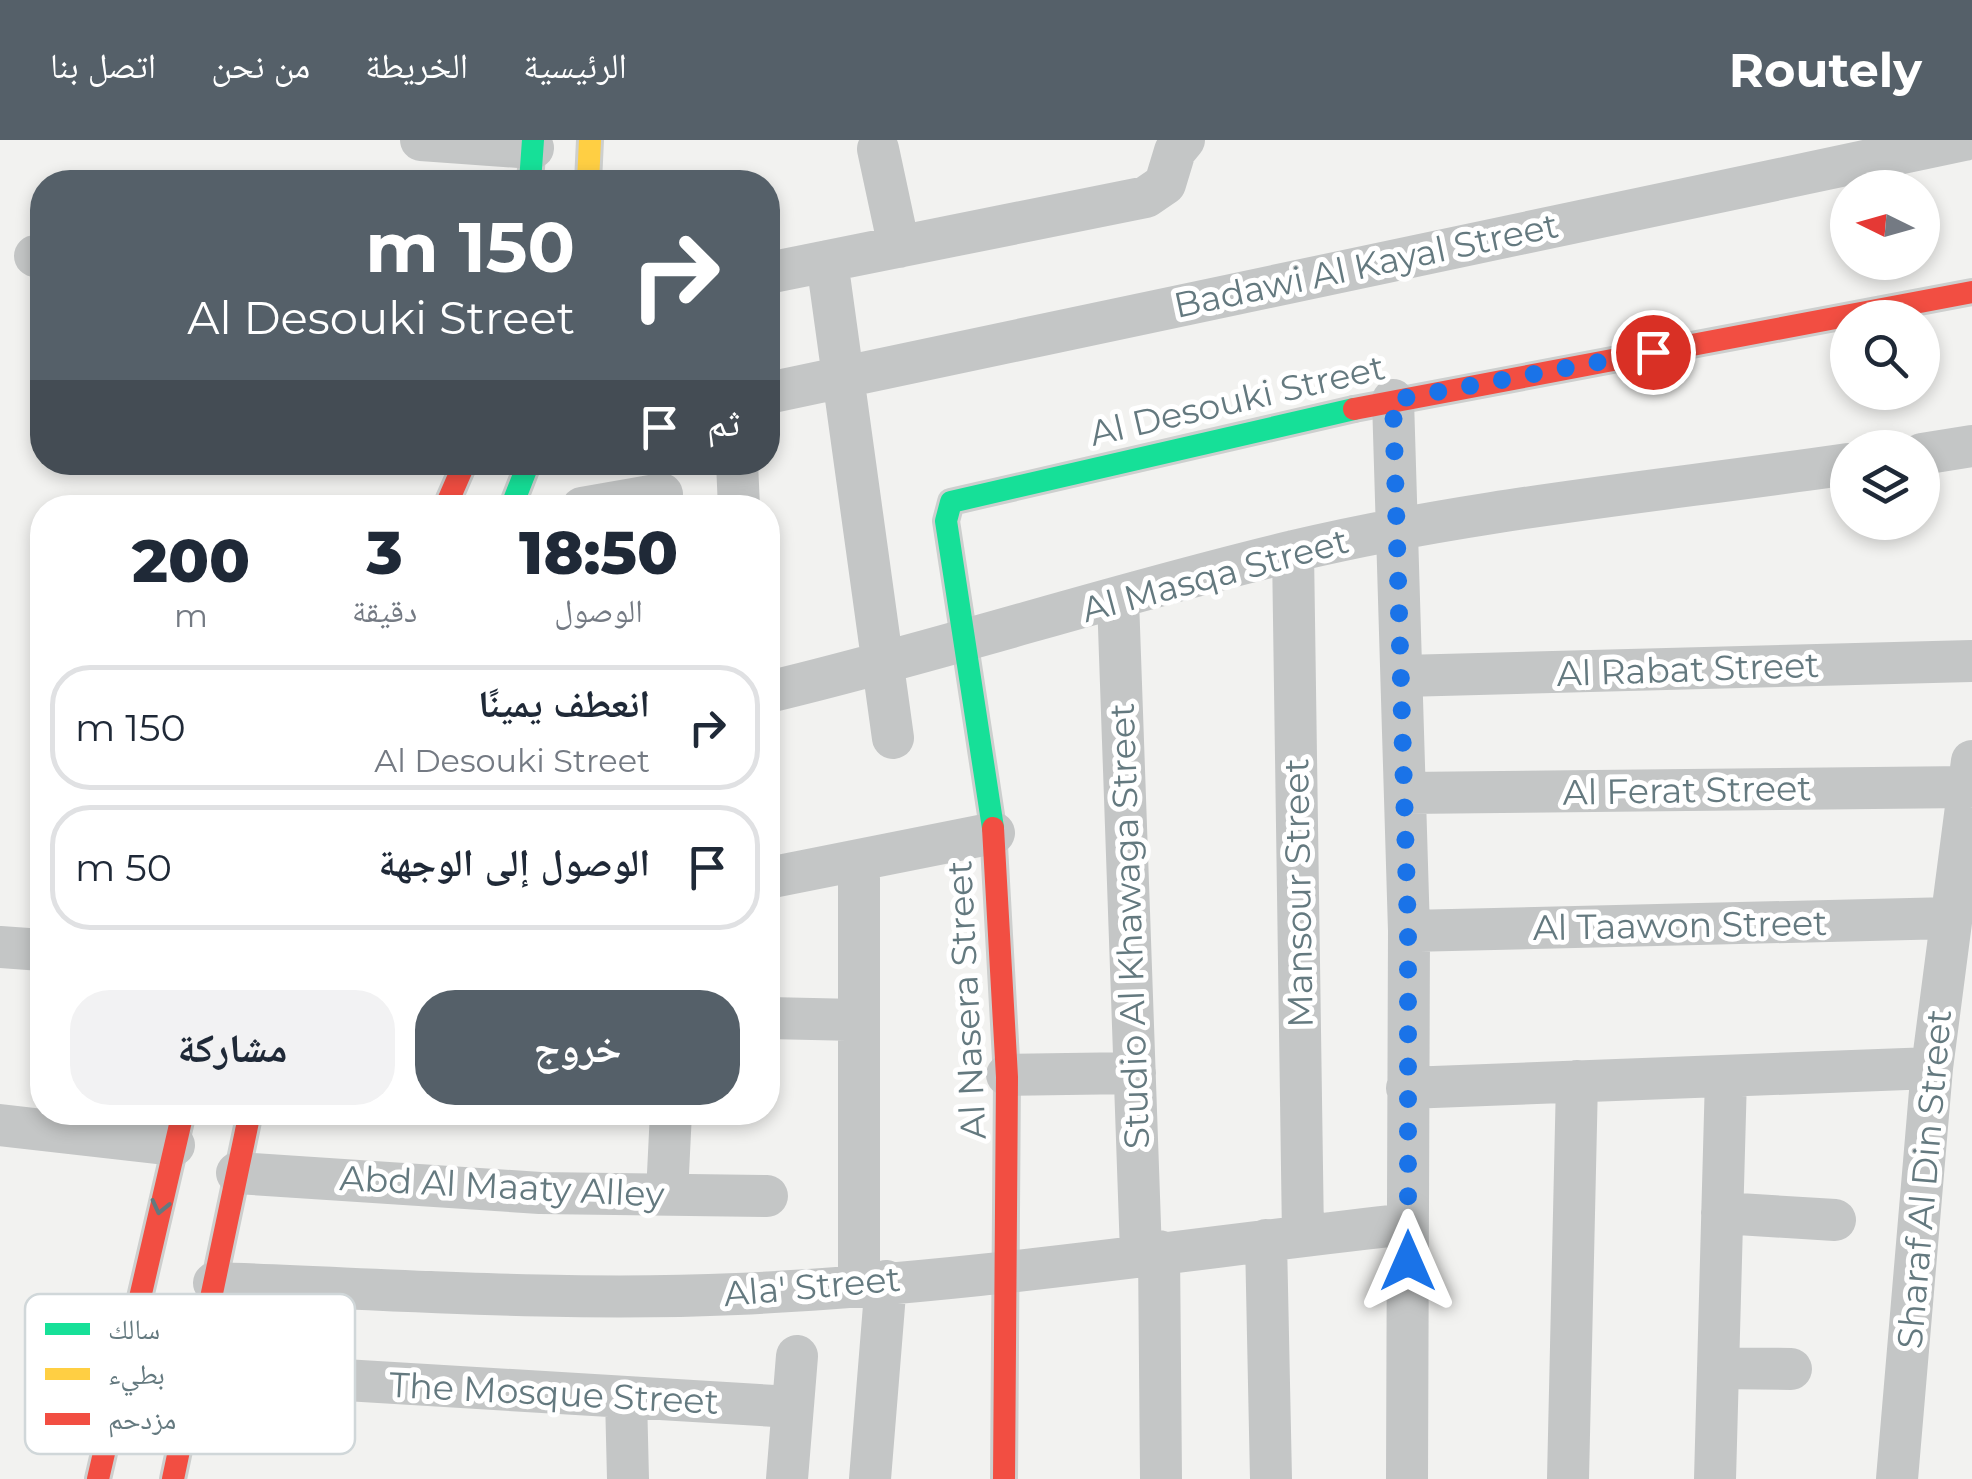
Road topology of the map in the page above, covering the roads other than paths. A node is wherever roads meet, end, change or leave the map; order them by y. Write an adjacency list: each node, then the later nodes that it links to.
1 (421, 140): 6 (street)
2 (590, 140): 7 (street)
3 (1184, 140): 8 (street)
4 (1964, 140): 12 (street, Badawi Al Kayal Street)
5 (878, 149): 8 (street)
6 (532, 157)
7 (589, 170)
8 (899, 247): 9 (street)
9 (827, 261): 10 (street); 12 (street)
10 (780, 270)
11 (1972, 292): 14 (street, Al Desouki Street)
12 (843, 374): 13 (street, Badawi Al Kayal Street); 26 (street)
13 (780, 390)
14 (1393, 400): 20 (street, Al Desouki Street); 21 (street)
15 (1972, 446): 16 (street)
16 (1940, 451)
17 (1830, 467): 21 (street, Al Masqa Street)
18 (662, 494): 19 (street)
19 (656, 495)
20 (946, 521): 24 (street, Al Nasera Street)
21 (1399, 528): 22 (street, Al Masqa Street); 27 (street)
22 (1293, 551): 23 (street, Al Masqa Street); 57 (street, Mansour Street)
23 (1118, 599): 24 (street, Al Masqa Street); 42 (street, Studio Al Khawaga Street)
24 (965, 642): 26 (street, Al Masqa Street); 32 (street, Al Nasera Street)
25 (1972, 661): 27 (street, Al Rabat Street)
26 (885, 664): 28 (street, Al Masqa Street); 29 (street)
27 (1403, 676): 31 (street)
28 (780, 689)
29 (893, 738)
30 (1970, 774): 31 (street, Al Ferat Street); 35 (street, Sharaf Al Din Street)
31 (1406, 793): 36 (street)
32 (994, 834): 33 (street); 43 (street, Al Nasera Street)
33 (860, 860): 34 (street); 40 (street)
34 (780, 876)
35 (1950, 918): 36 (street, Al Taawon Street); 41 (street, Sharaf Al Din Street)
36 (1408, 931): 46 (street)
37 (0, 948): 38 (street)
38 (30, 949)
39 (780, 1018): 40 (street)
40 (858, 1020): 61 (street)
41 (1932, 1068): 44 (street); 83 (street, Sharaf Al Din Street)
42 (1134, 1073): 43 (street); 58 (street, Studio Al Khawaga Street)
43 (1007, 1075): 59 (street, Al Nasera Street)
44 (1726, 1077): 45 (street); 54 (street)
45 (1577, 1081): 46 (street); 81 (street)
46 (1408, 1088): 56 (street)
47 (0, 1125): 50 (street)
48 (247, 1125): 51 (street)
49 (671, 1125): 52 (street)
50 (178, 1129): 62 (street, one-way to 62)
51 (237, 1173): 52 (street, Abd Al Maaty Alley); 60 (street)
52 (668, 1194): 53 (street, Abd Al Maaty Alley)
53 (767, 1196)
54 (1722, 1213): 55 (street); 65 (street)
55 (1836, 1220)
56 (1408, 1224): 57 (street, Ala' Street); 80 (street)
57 (1285, 1238): 58 (street, Ala' Street); 79 (street, Mansour Street)
58 (1150, 1252): 59 (street, Ala' Street); 78 (street, Studio Al Khawaga Street)
59 (1010, 1269): 61 (street, Ala' Street); 77 (street, Al Nasera Street)
60 (214, 1283): 61 (street, Ala' Street); 63 (street)
61 (872, 1284): 76 (street)
62 (140, 1294)
63 (212, 1294)
64 (797, 1356): 69 (street)
65 (1718, 1368): 66 (street); 82 (street)
66 (1791, 1369)
67 (355, 1381): 68 (street, The Mosque Street)
68 (626, 1397): 69 (street, The Mosque Street); 74 (street)
69 (792, 1407): 75 (street)
70 (104, 1454): 72 (street, one-way to 72)
71 (178, 1454): 73 (street)
72 (98, 1479)
73 (173, 1479)
74 (628, 1479)
75 (787, 1479)
76 (870, 1479)
77 (1004, 1479)
78 (1161, 1479)
79 (1271, 1479)
80 (1407, 1479)
81 (1568, 1479)
82 (1715, 1479)
83 (1897, 1479)

